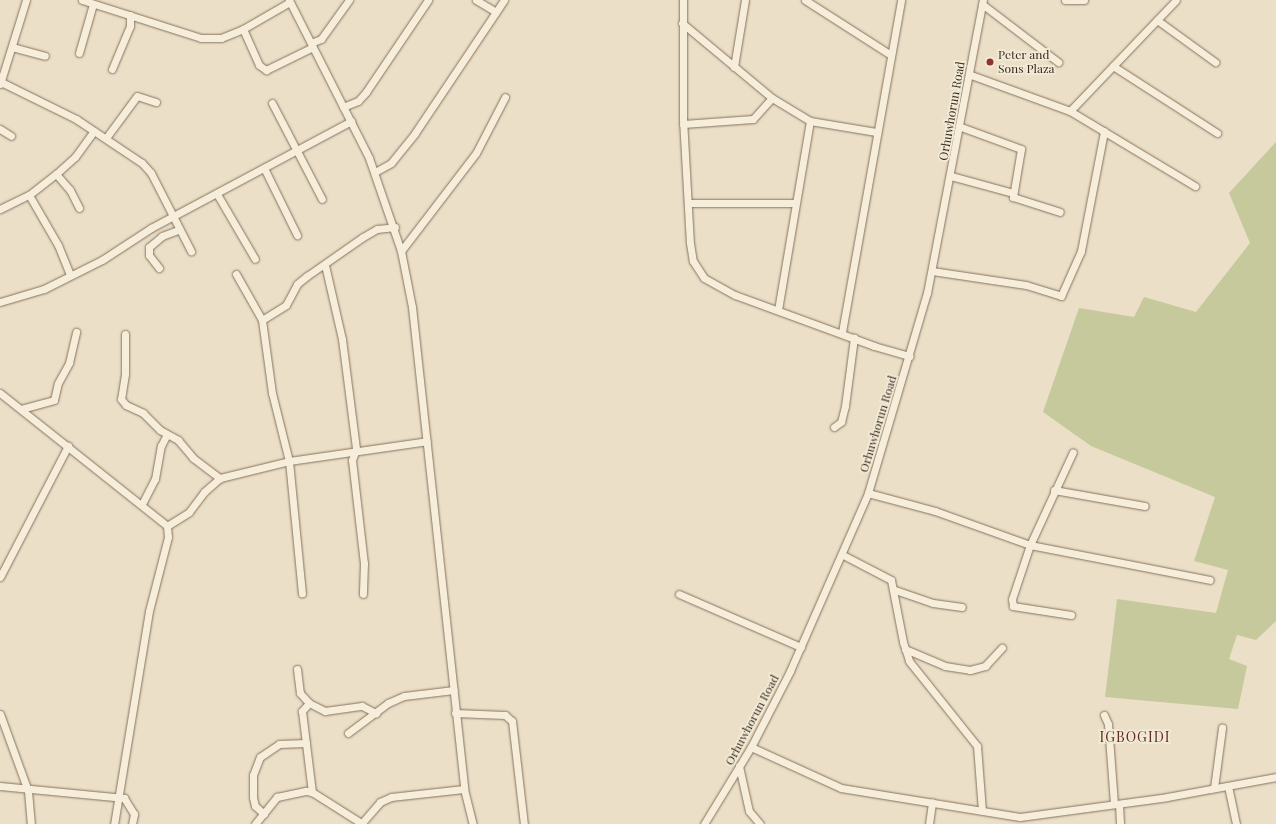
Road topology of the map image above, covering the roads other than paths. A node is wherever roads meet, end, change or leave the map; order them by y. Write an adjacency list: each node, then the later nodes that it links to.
1 (26, 0): 25 (street)
2 (82, 0): 16 (street)
3 (349, 0): 24 (street)
4 (428, 0): 40 (street)
5 (476, 0): 17 (street)
6 (504, 0): 17 (street)
7 (683, 0): 20 (street)
8 (745, 0): 32 (street)
9 (805, 0): 27 (street)
10 (901, 0): 27 (street)
11 (1065, 0): 12 (street)
12 (1084, 0)
13 (1176, 0): 19 (street)
14 (289, 1): 21 (street); 24 (street)
15 (982, 2): 29 (street); 34 (street, Orhuwhorun Road)
16 (93, 4): 18 (street); 26 (street)
17 (496, 12): 55 (street)
18 (130, 16): 21 (street); 33 (street)
19 (1157, 20): 30 (street); 31 (street)
20 (682, 23): 22 (street); 23 (street)
21 (243, 29): 24 (street)
22 (696, 36): 23 (street); 32 (street)
23 (682, 38): 44 (street)
24 (312, 45): 40 (street)
25 (12, 47): 28 (street); 35 (street)
26 (79, 53)
27 (891, 55): 49 (street)
28 (45, 56)
29 (1058, 62)
30 (1215, 62)
31 (1113, 66): 41 (street); 50 (street)
32 (734, 67): 37 (street)
33 (112, 69)
34 (971, 75): 41 (street); 45 (street, Orhuwhorun Road)
35 (1, 83): 47 (street)
36 (505, 97): 73 (street)
37 (772, 98): 43 (street); 44 (street)
38 (156, 102): 52 (street)
39 (272, 103): 53 (street)
40 (343, 107): 42 (street)
41 (1070, 111): 48 (street)
42 (350, 121): 53 (street); 55 (street)
43 (810, 121): 49 (street); 64 (street)
44 (684, 124): 63 (street)
45 (961, 126): 57 (street, Orhuwhorun Road); 59 (street)
46 (0, 129): 51 (street)
47 (94, 131): 52 (street); 56 (street)
48 (1104, 131): 58 (street); 77 (street)
49 (876, 132): 84 (street)
50 (1217, 133)
51 (11, 136)
52 (106, 138): 68 (street)
53 (298, 152): 54 (street); 62 (street)
54 (264, 168): 60 (street); 71 (street)
55 (374, 172): 69 (street)
56 (56, 174): 61 (street); 66 (street)
57 (952, 176): 59 (street); 77 (street, Orhuwhorun Road)
58 (1195, 186)
59 (1013, 193): 67 (street)
60 (217, 194): 68 (street); 74 (street)
61 (29, 195): 65 (street); 79 (street)
62 (322, 199)
63 (688, 203): 64 (street); 81 (street)
64 (795, 203): 81 (street)
65 (0, 208)
66 (79, 208)
67 (1060, 212)
68 (172, 217): 70 (street); 79 (street)
69 (395, 227): 73 (street); 75 (street)
70 (178, 230): 72 (street); 76 (street)
71 (297, 235)
72 (191, 251)
73 (401, 251): 92 (street)
74 (255, 260)
75 (325, 266): 82 (street); 94 (street)
76 (159, 268)
77 (932, 272): 87 (street, Orhuwhorun Road)
78 (236, 274): 82 (street)
79 (70, 275): 80 (street)
80 (0, 302)
81 (778, 310): 84 (street)
82 (262, 320): 96 (street)
83 (76, 332): 89 (street)
84 (842, 332): 86 (street)
85 (125, 334): 91 (street)
86 (854, 338): 87 (street); 90 (street)
87 (910, 356): 99 (street, Orhuwhorun Road)
88 (0, 393): 89 (street)
89 (21, 409): 93 (street)
90 (834, 427)
91 (167, 434): 97 (street); 100 (street)
92 (427, 441): 94 (street); 117 (street)
93 (68, 446): 100 (street); 105 (street)
94 (356, 449): 96 (street); 109 (street)
95 (1073, 452): 98 (street)
96 (290, 461): 97 (street); 108 (street)
97 (220, 478): 102 (street)
98 (1054, 490): 101 (street); 103 (street)
99 (868, 493): 103 (street); 104 (street, Orhuwhorun Road)
100 (142, 504): 102 (street)
101 (1145, 506)
102 (167, 526): 135 (street)
103 (1030, 545): 106 (street); 112 (street)
104 (843, 555): 107 (street); 113 (street, Orhuwhorun Road)
105 (0, 577)
106 (1210, 580)
107 (895, 590): 111 (street); 115 (street)
108 (302, 593)
109 (363, 594)
110 (679, 594): 113 (street)
111 (962, 607)
112 (1071, 615)
113 (802, 647): 126 (street, Orhuwhorun Road)
114 (1002, 648): 115 (street)
115 (905, 649): 138 (street)
116 (298, 669): 118 (street)
117 (454, 690): 119 (street); 120 (street)
118 (309, 703): 119 (street); 125 (street)
119 (376, 713): 124 (street)
120 (455, 713): 132 (street); 147 (street)
121 (0, 714): 133 (street)
122 (1104, 715): 137 (street)
123 (1222, 728): 131 (street)
124 (348, 733)
125 (306, 743): 134 (street); 139 (street)
126 (751, 747): 127 (street, Orhuwhorun Road); 136 (street)
127 (740, 766): 148 (street, Orhuwhorun Road); 149 (street)
128 (1276, 777): 130 (street)
129 (0, 786): 133 (street)
130 (1228, 786): 131 (street); 152 (street)
131 (1214, 788): 137 (street)
132 (464, 789): 145 (street); 146 (street)
133 (28, 791): 135 (street); 142 (street)
134 (312, 792): 139 (street); 145 (street)
135 (118, 797): 141 (street); 143 (street)
136 (932, 802): 138 (street); 150 (street)
137 (1116, 804): 140 (street); 151 (street)
138 (982, 811): 140 (street)
139 (264, 814): 144 (street)
140 (1020, 821)
141 (134, 823)
142 (31, 824)
143 (114, 824)
144 (255, 824)
145 (361, 824)
146 (473, 824)
147 (524, 824)
148 (704, 824)
149 (760, 824)
150 (929, 824)
151 (1120, 824)
152 (1236, 824)

